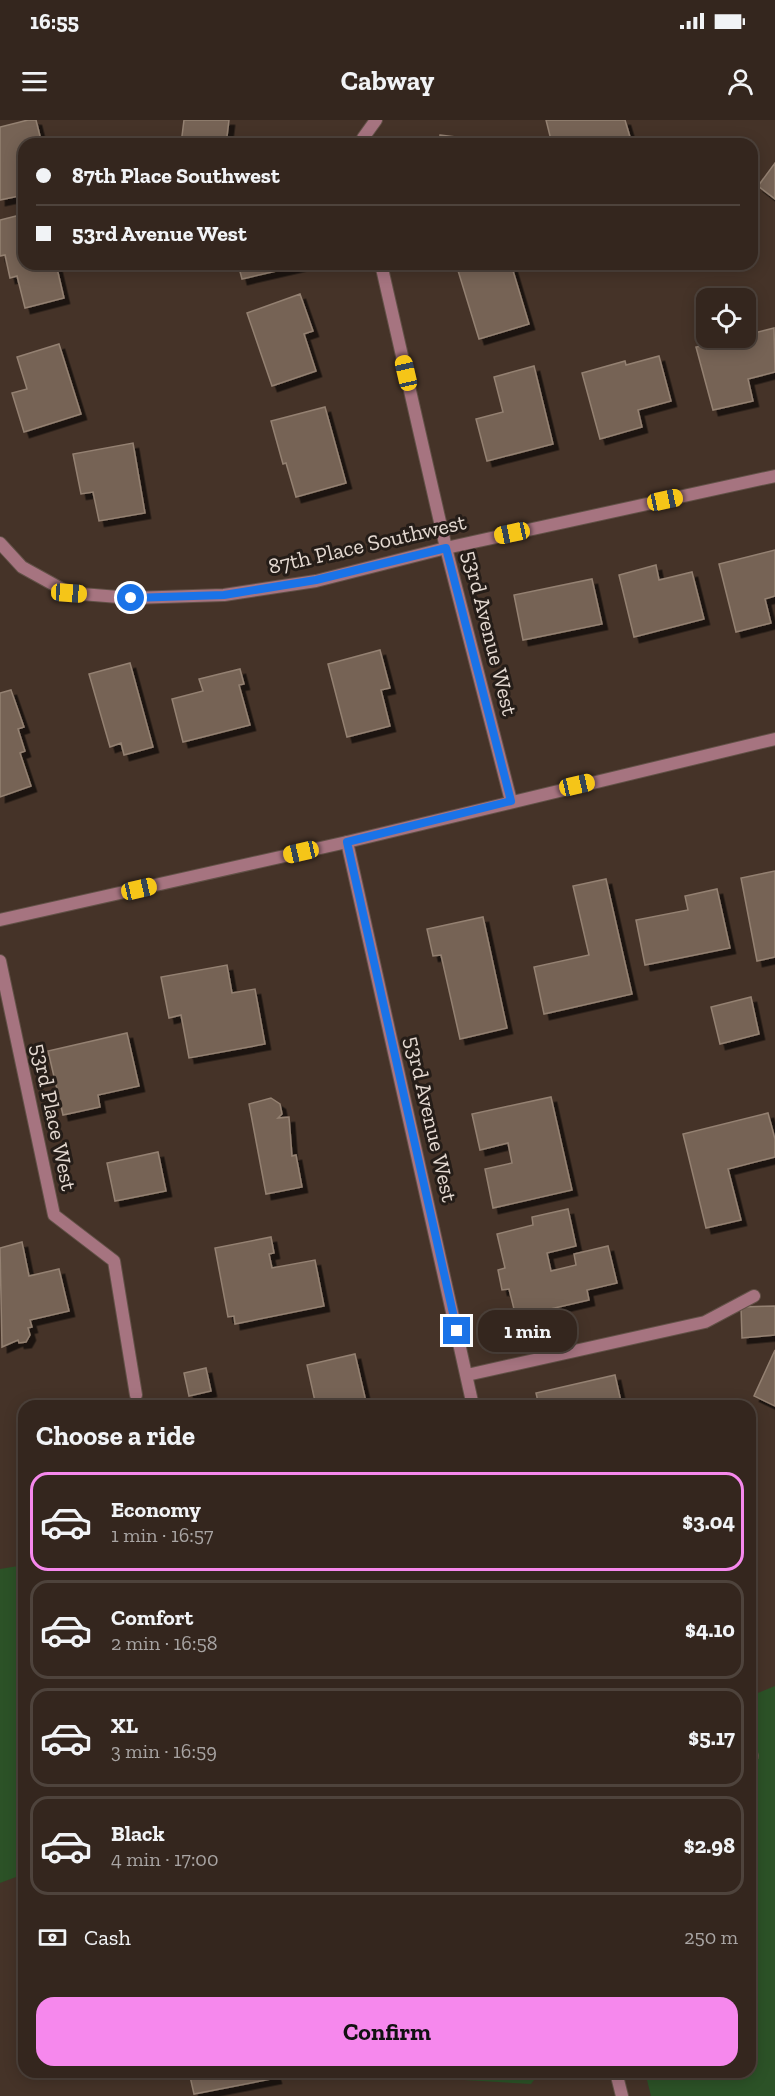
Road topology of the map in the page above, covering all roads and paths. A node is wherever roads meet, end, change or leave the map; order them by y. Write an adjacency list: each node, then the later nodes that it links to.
1 (376, 120): 2 (street)
2 (363, 138)
3 (382, 270): 6 (street, 53rd Avenue West)
4 (775, 476): 6 (street, 87th Place Southwest)
5 (0, 543): 6 (street, 87th Place Southwest)
6 (446, 548): 8 (street, 53rd Avenue West)
7 (775, 740): 8 (street)
8 (511, 801): 9 (street)
9 (347, 842): 10 (street); 13 (street, 53rd Avenue West)
10 (0, 920)
11 (0, 961): 14 (street, 53rd Place West)
12 (754, 1296): 13 (street)
13 (467, 1375): 15 (street, 53rd Avenue West)
14 (136, 1395)
15 (472, 1400)
16 (618, 2078): 17 (street)
17 (622, 2096)

